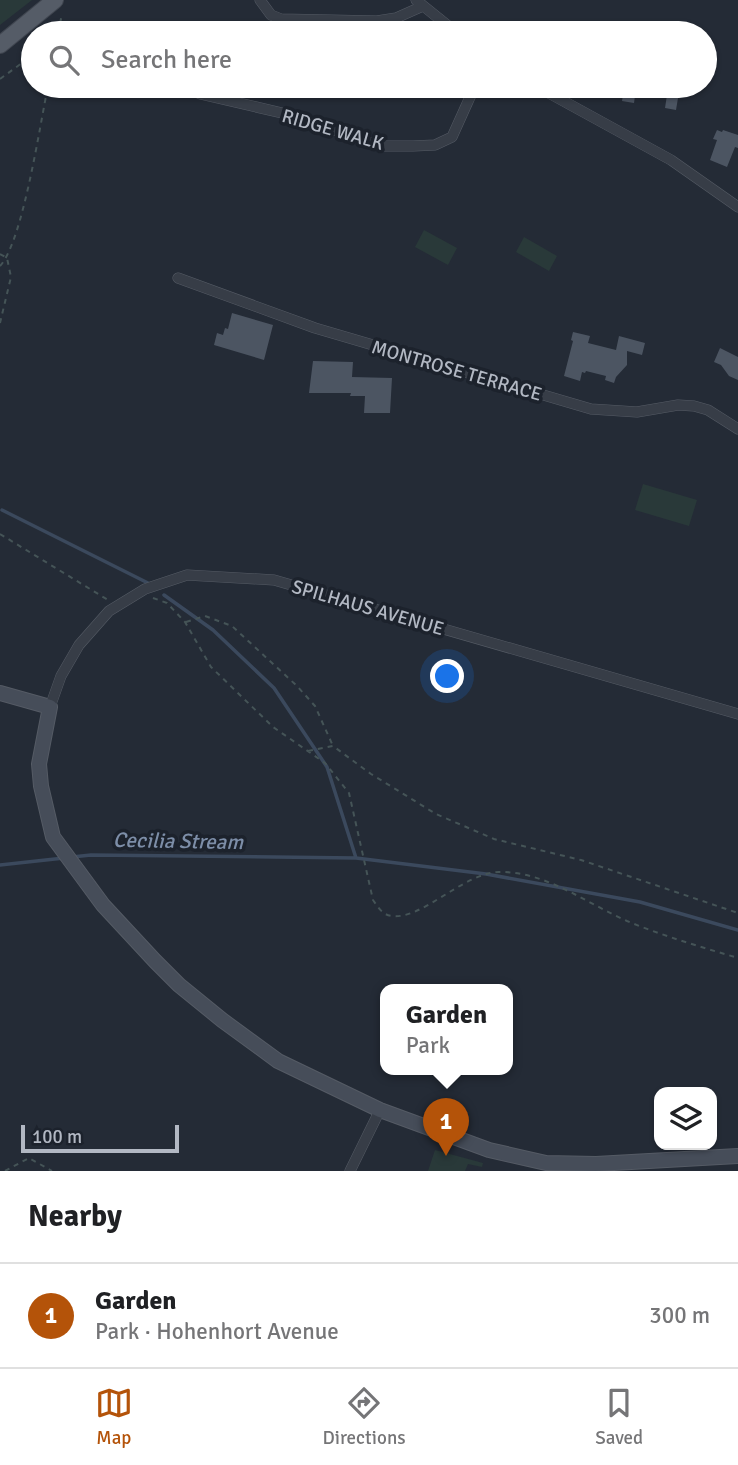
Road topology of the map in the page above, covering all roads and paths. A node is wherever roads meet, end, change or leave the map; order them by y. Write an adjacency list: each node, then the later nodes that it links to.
1 (260, 0): 2 (street)
2 (420, 3): 5 (street)
3 (58, 6): 4 (main road)
4 (36, 21)
5 (442, 21)
6 (21, 32): 7 (main road)
7 (0, 46)
8 (21, 64): 9 (path)
9 (0, 79)
10 (45, 98): 16 (path)
11 (217, 98): 12 (street, RIDGE WALK)
12 (470, 98)
13 (558, 98): 14 (street)
14 (738, 206)
15 (0, 254): 16 (path)
16 (7, 258): 17 (path); 19 (path)
17 (0, 266)
18 (178, 278): 20 (street, MONTROSE TERRACE)
19 (0, 323)
20 (738, 429)
21 (0, 534): 23 (path)
22 (146, 598): 24 (path)
23 (118, 606): 26 (street, SPILHAUS AVENUE); 27 (street, SPILHAUS AVENUE)
24 (185, 622): 28 (path); 29 (path)
25 (0, 693): 26 (street)
26 (50, 707): 32 (street)
27 (738, 714)
28 (333, 746): 29 (path); 30 (path)
29 (306, 751): 31 (path)
30 (738, 914)
31 (738, 958)
32 (380, 1110): 33 (street); 36 (street)
33 (738, 1156)
34 (5, 1171): 35 (path)
35 (52, 1171)
36 (351, 1171)

